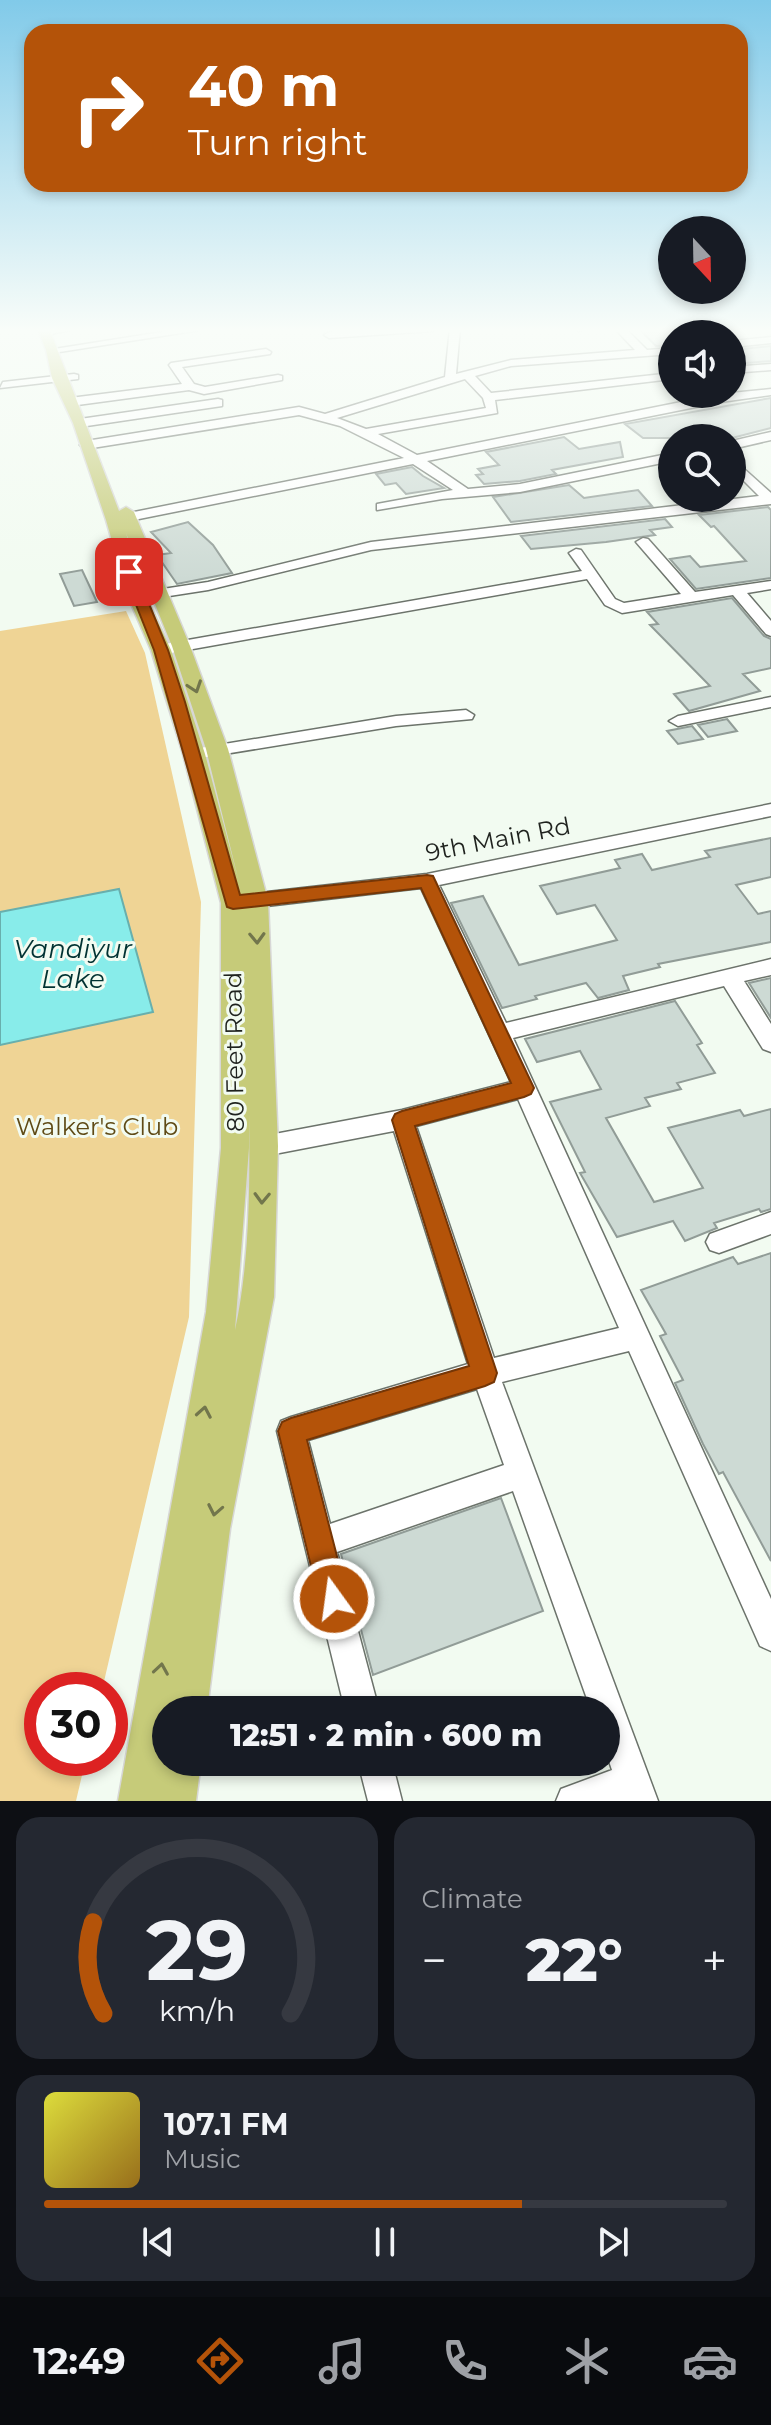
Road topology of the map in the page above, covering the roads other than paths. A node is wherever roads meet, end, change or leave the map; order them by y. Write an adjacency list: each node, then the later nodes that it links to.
1 (80, 412): 16 (main road, 80 Feet Road)
2 (302, 412): 6 (street)
3 (343, 412): 6 (street)
4 (481, 412): 7 (street)
5 (653, 412): 10 (street)
6 (327, 417): 7 (street)
7 (363, 433): 10 (street)
8 (771, 436): 9 (street)
9 (746, 442)
10 (420, 460): 13 (street); 16 (street)
11 (658, 460): 13 (street)
12 (746, 476): 14 (street)
13 (466, 493): 15 (street)
14 (770, 500): 22 (street)
15 (382, 507)
16 (121, 520): 22 (main road, 80 Feet Road)
17 (643, 542): 23 (street)
18 (576, 553): 19 (street)
19 (592, 574): 23 (street); 25 (street)
20 (771, 585): 21 (street)
21 (736, 590): 23 (street); 24 (street)
22 (148, 596): 25 (main road, 80 Feet Road)
23 (691, 597)
24 (771, 631)
25 (171, 648): 29 (main road, 80 Feet Road)
26 (771, 702): 28 (street)
27 (466, 715): 29 (street)
28 (678, 721)
29 (206, 752): 32 (main road, 80 Feet Road)
30 (771, 810): 31 (street, 9th Main Rd)
31 (427, 881): 32 (street, 9th Main Rd); 35 (street)
32 (244, 902): 39 (main road, 80 Feet Road, one-way to 39); 52 (main road, 80 Feet Road, one-way to 32)
33 (771, 967): 34 (street)
34 (729, 976): 35 (street); 36 (street)
35 (500, 1033): 37 (street)
36 (771, 1043)
37 (524, 1088): 38 (street); 42 (street)
38 (402, 1120): 39 (street); 43 (street)
39 (264, 1146): 47 (main road, 80 Feet Road, one-way to 47)
40 (771, 1223): 41 (street)
41 (719, 1242)
42 (637, 1336): 43 (street); 46 (street)
43 (485, 1373): 44 (street); 45 (street)
44 (521, 1474): 45 (street); 51 (street)
45 (320, 1543): 48 (street)
46 (771, 1635)
47 (189, 1696)
48 (358, 1696)
49 (178, 1776): 53 (main road)
50 (379, 1776): 54 (street)
51 (637, 1791): 55 (street)
52 (139, 1801)
53 (175, 1801)
54 (385, 1801)
55 (573, 1801)

